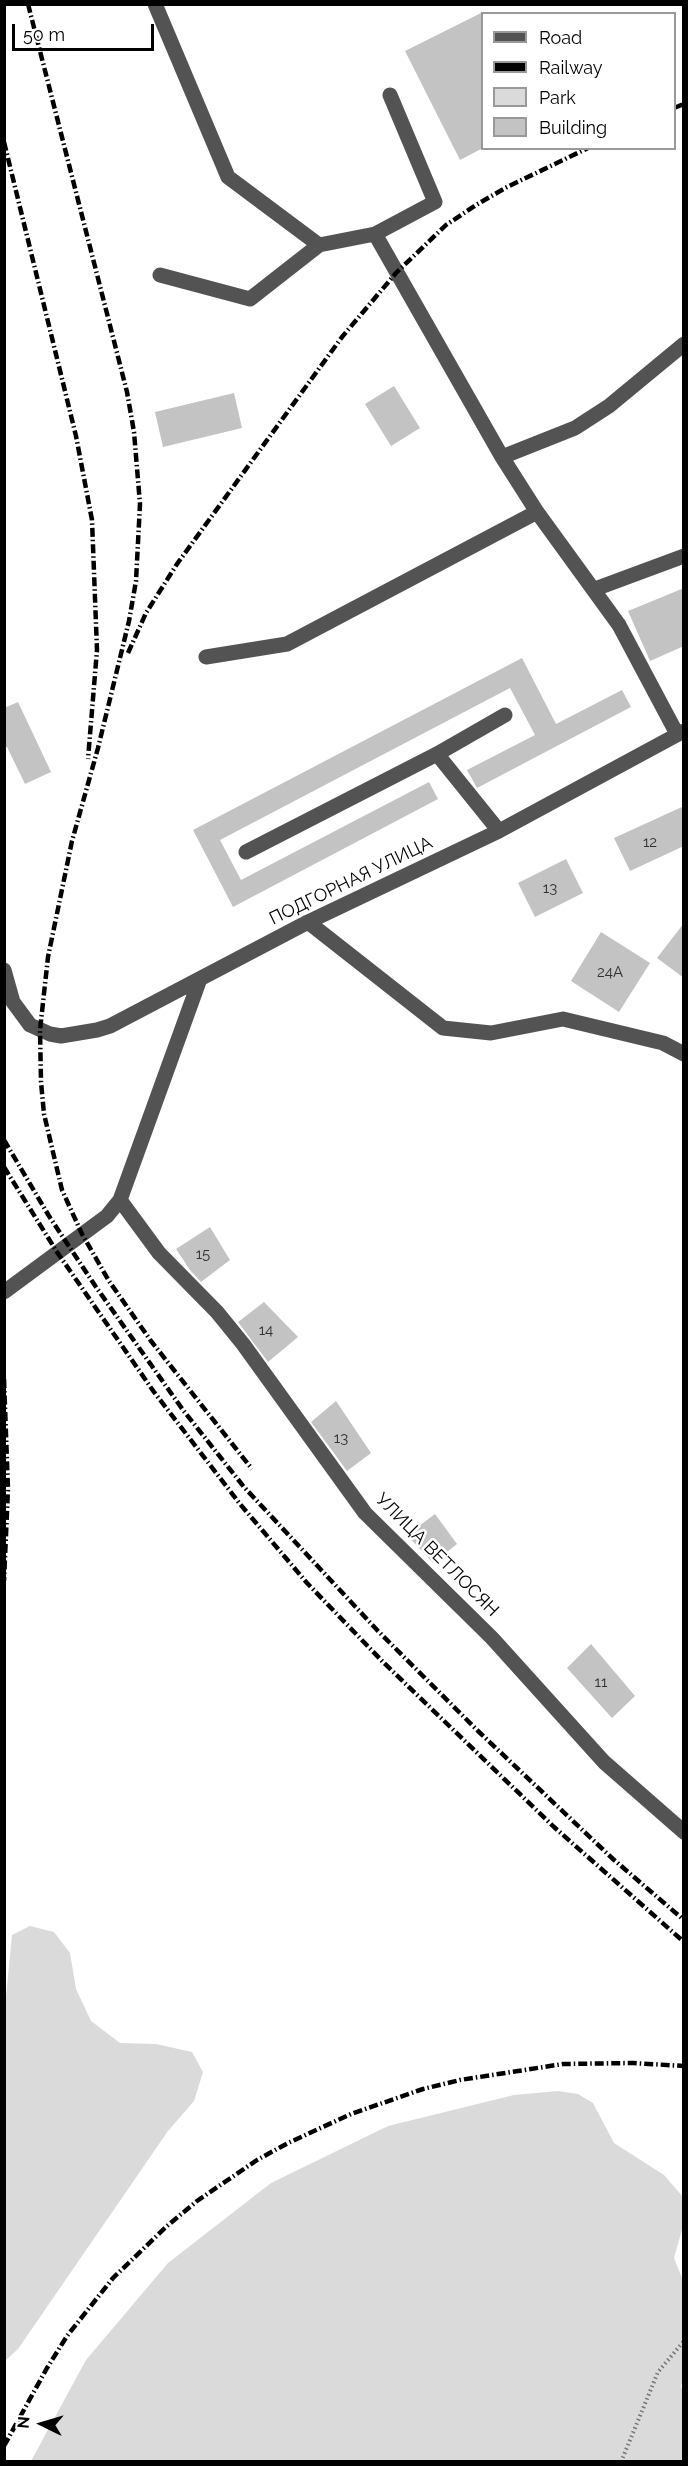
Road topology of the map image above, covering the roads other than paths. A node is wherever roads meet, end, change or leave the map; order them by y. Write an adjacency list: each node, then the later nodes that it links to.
1 (155, 4): 4 (street)
2 (390, 94): 3 (street)
3 (375, 234): 4 (street); 7 (street)
4 (319, 245): 5 (street)
5 (160, 275)
6 (684, 344): 7 (street)
7 (502, 458): 8 (street)
8 (537, 512): 10 (street); 11 (street)
9 (684, 556): 10 (street)
10 (595, 589): 13 (street)
11 (206, 657)
12 (505, 715): 14 (street)
13 (680, 733): 15 (street, ПОДГОРНАЯ УЛИЦА)
14 (437, 754): 15 (street); 16 (street)
15 (499, 831): 17 (street, ПОДГОРНАЯ УЛИЦА)
16 (246, 852)
17 (308, 922): 19 (street, ПОДГОРНАЯ УЛИЦА); 20 (street)
18 (4, 970): 19 (street, ПОДГОРНАЯ УЛИЦА)
19 (200, 979): 21 (street)
20 (684, 1054)
21 (120, 1200): 22 (street); 23 (street, УЛИЦА ВЕТЛОСЯН)
22 (4, 1292)
23 (684, 1832)

